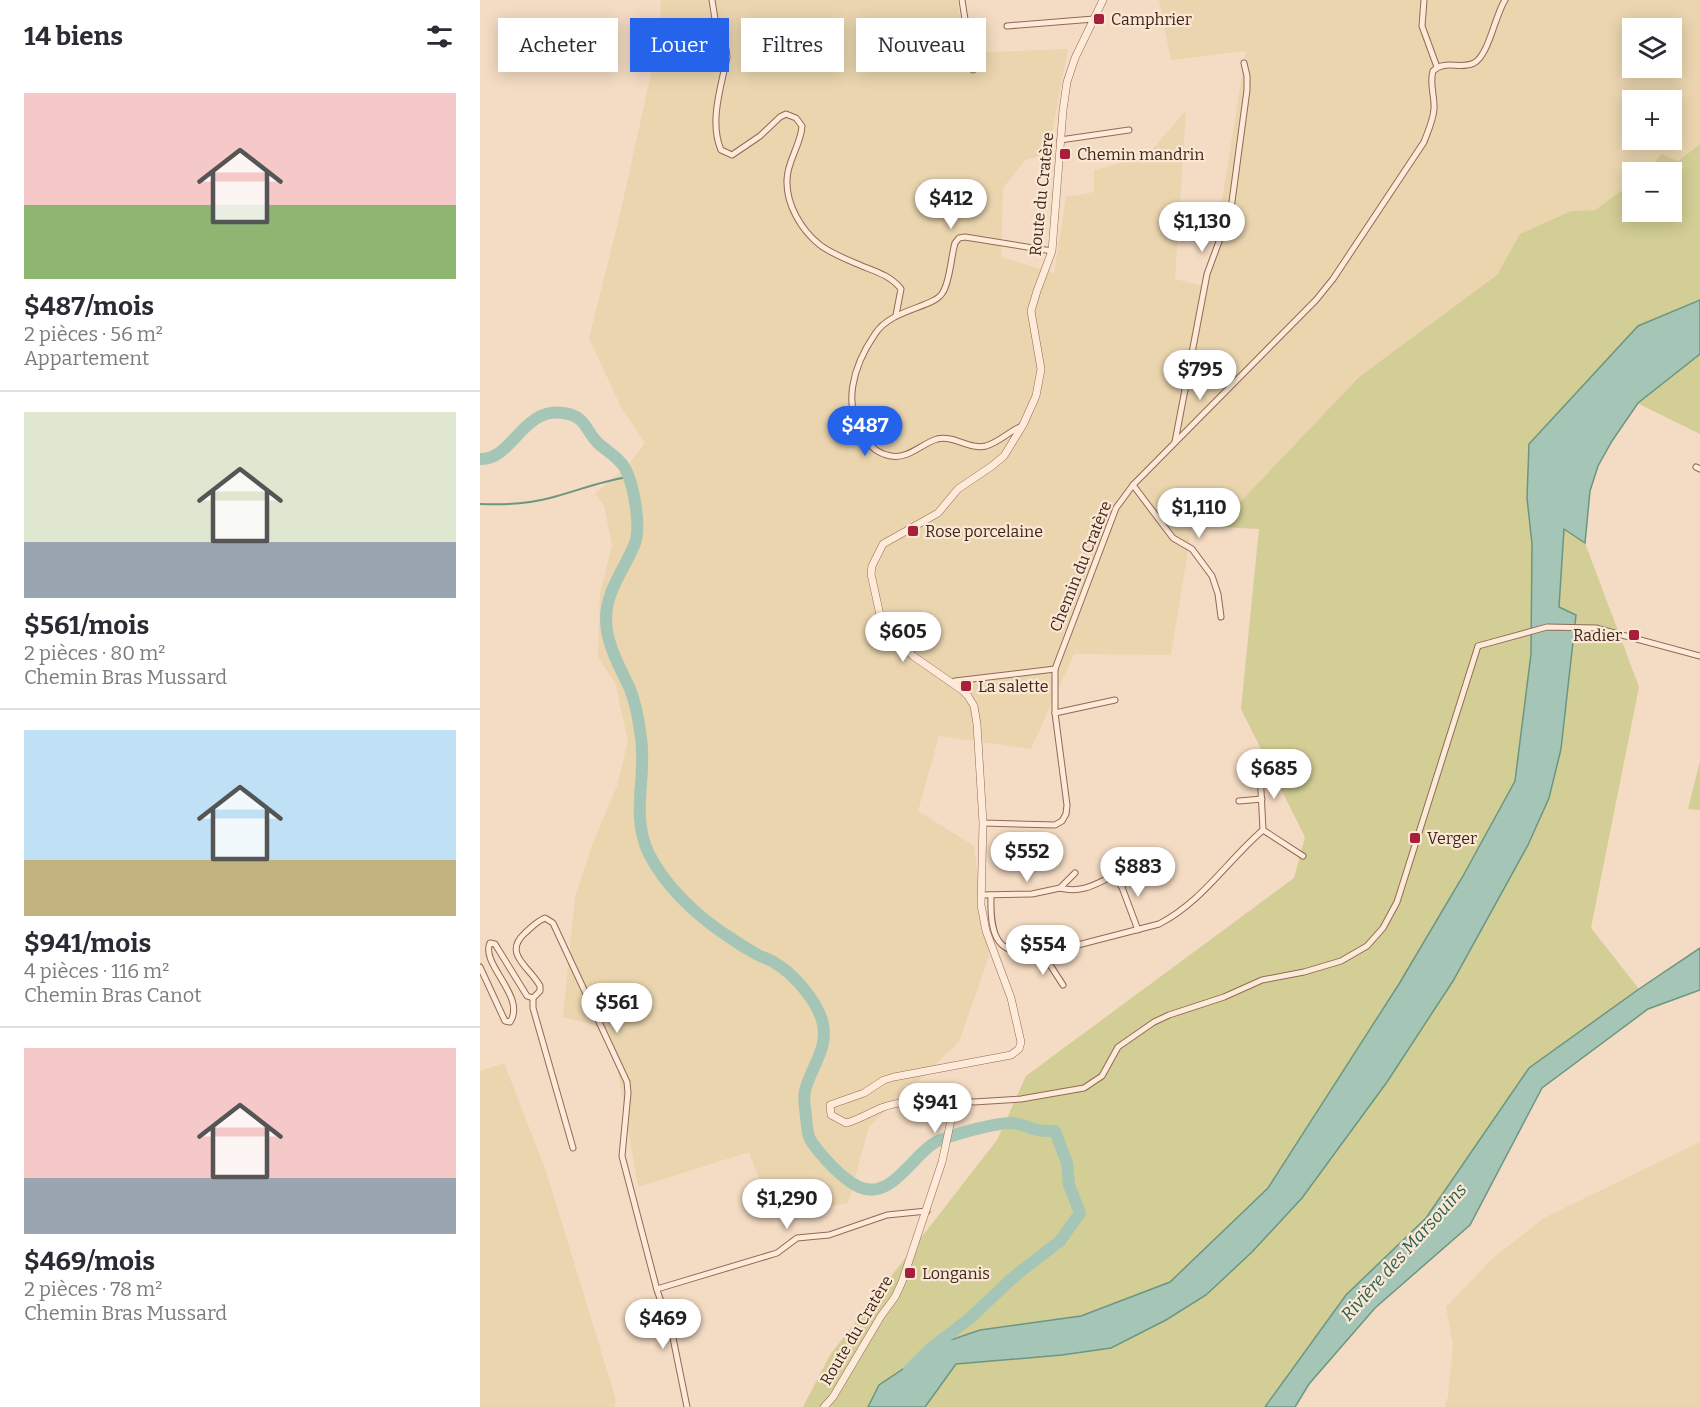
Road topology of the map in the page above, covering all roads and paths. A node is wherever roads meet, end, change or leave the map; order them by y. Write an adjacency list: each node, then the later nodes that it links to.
1 (712, 0): 14 (street)
2 (962, 0): 6 (street)
3 (1103, 0): 7 (street, Route du Cratère)
4 (1424, 0): 10 (street)
5 (1505, 0): 10 (street)
6 (965, 18)
7 (1094, 19): 8 (street); 12 (street, Route du Cratère)
8 (1007, 26)
9 (1244, 63): 16 (street)
10 (1437, 67): 16 (street, Chemin du Cratère)
11 (1129, 130): 12 (street)
12 (1060, 140): 13 (street, Route du Cratère)
13 (1052, 251): 14 (street); 15 (street, Route du Cratère)
14 (896, 315): 15 (street)
15 (1023, 425): 21 (street, Route du Cratère)
16 (1175, 443): 17 (street, Chemin du Cratère)
17 (1133, 485): 18 (street); 20 (street, Chemin du Cratère)
18 (1221, 617)
19 (1700, 656): 41 (street)
20 (1054, 669): 21 (street); 23 (street, Chemin du Cratère)
21 (953, 683): 27 (street, Route du Cratère)
22 (1115, 700): 23 (street)
23 (1055, 712): 27 (street, Chemin du Cratère)
24 (1260, 771): 25 (street)
25 (1262, 799): 26 (street); 28 (street)
26 (1239, 801)
27 (983, 823): 34 (street, Route du Cratère)
28 (1263, 830): 30 (street); 36 (street)
29 (1165, 855): 32 (street)
30 (1303, 856)
31 (1075, 873): 33 (street)
32 (1121, 886): 33 (street); 36 (street)
33 (1060, 888): 35 (street)
34 (981, 895): 35 (street); 41 (street, Route du Cratère)
35 (991, 895): 37 (street)
36 (1138, 930): 37 (street)
37 (1043, 954): 39 (street)
38 (480, 967): 40 (street)
39 (1063, 985)
40 (533, 998): 42 (street); 44 (street)
41 (950, 1104): 43 (street, Route du Cratère)
42 (573, 1148)
43 (927, 1211): 44 (street); 46 (street, Route du Cratère)
44 (657, 1289): 45 (street)
45 (687, 1407)
46 (824, 1407)

